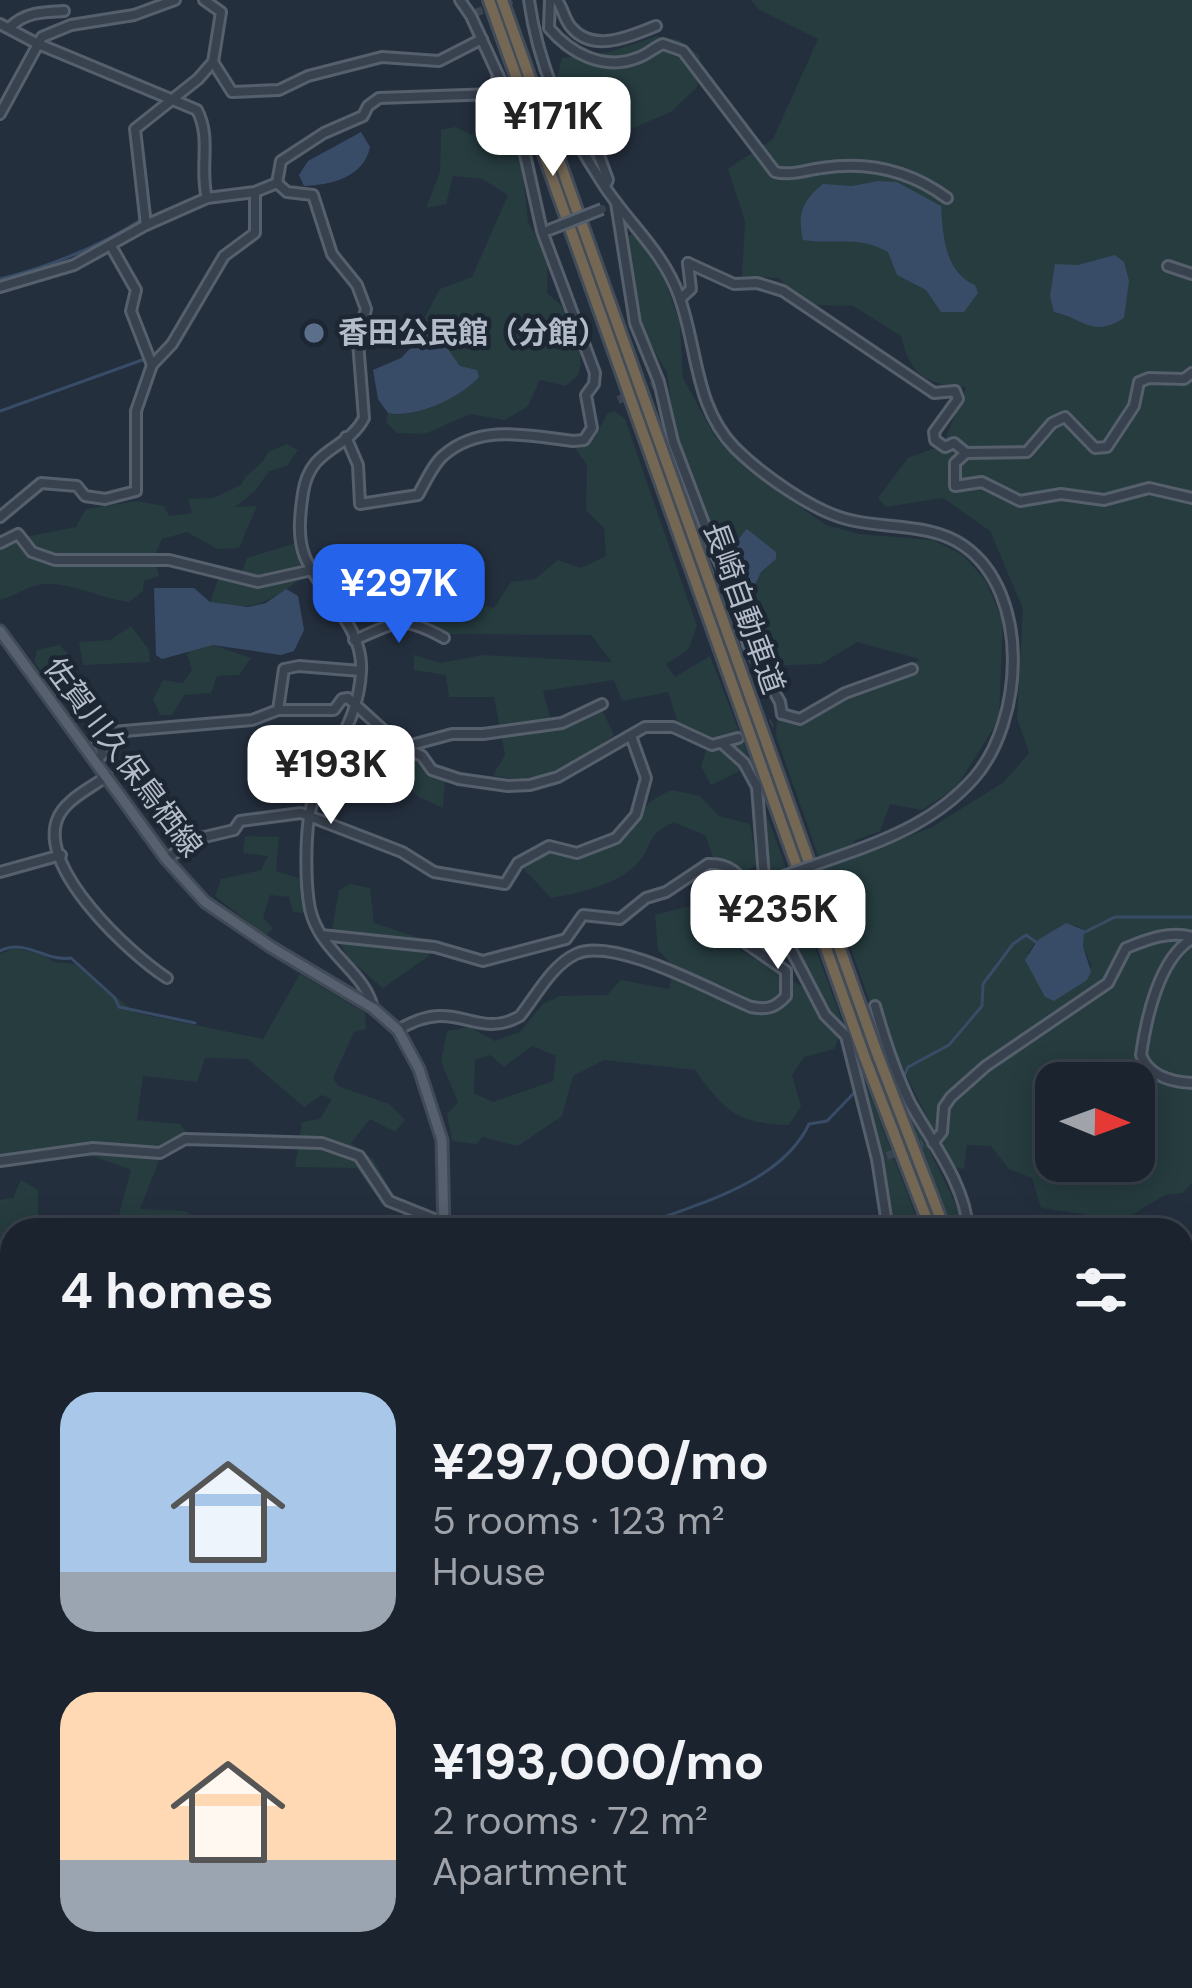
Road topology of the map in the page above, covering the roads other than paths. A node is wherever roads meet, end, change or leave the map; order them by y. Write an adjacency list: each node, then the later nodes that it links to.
1 (175, 0): 12 (street)
2 (204, 0): 13 (street)
3 (460, 0): 11 (street)
4 (489, 0): 75 (highway, 長崎自動車道)
5 (502, 0): 76 (highway, 長崎自動車道)
6 (529, 0): 21 (street)
7 (553, 0): 10 (street); 24 (street)
8 (64, 11): 9 (street)
9 (5, 26): 12 (street)
10 (656, 26)
11 (482, 39): 13 (street); 14 (street)
12 (36, 43): 16 (street); 17 (street)
13 (213, 62): 16 (street)
14 (498, 74): 15 (street); 19 (street)
15 (495, 94): 19 (street); 20 (street)
16 (170, 99): 23 (street); 26 (street)
17 (0, 114)
18 (584, 116): 21 (street)
19 (522, 136): 27 (street)
20 (277, 183): 22 (street); 35 (street)
21 (604, 187): 25 (street)
22 (255, 191): 23 (street); 33 (street)
23 (207, 198): 26 (street)
24 (947, 198)
25 (616, 201): 27 (street, bridge); 32 (street); 49 (street)
26 (146, 225): 28 (street)
27 (545, 230): 35 (street)
28 (111, 246): 31 (street); 33 (street)
29 (1168, 266): 30 (street)
30 (1192, 274)
31 (0, 286)
32 (680, 298): 36 (street); 61 (street, bridge)
33 (152, 364): 38 (street)
34 (1192, 373): 36 (street)
35 (346, 437): 40 (street)
36 (966, 453): 37 (street)
37 (1192, 498)
38 (0, 517)
39 (0, 543): 40 (street)
40 (312, 570): 43 (street)
41 (0, 631): 55 (main road, 佐賀川久保鳥栖線)
42 (444, 638): 43 (street)
43 (354, 640): 45 (street)
44 (912, 669): 49 (street)
45 (362, 671): 46 (street); 48 (street)
46 (356, 702): 48 (street); 54 (street); 57 (street)
47 (602, 704): 54 (street)
48 (278, 710): 55 (street)
49 (782, 715): 50 (street)
50 (772, 722)
51 (630, 735): 53 (street); 54 (street); 57 (street)
52 (738, 738): 53 (street)
53 (723, 744): 61 (street)
54 (402, 747)
55 (96, 761): 56 (main road, 佐賀川久保鳥栖線)
56 (107, 776): 58 (street); 59 (main road, 佐賀川久保鳥栖線)
57 (309, 816): 59 (street); 63 (street)
58 (61, 856): 60 (street); 65 (street)
59 (166, 859): 67 (main road, 佐賀川久保鳥栖線)
60 (0, 872)
61 (769, 882): 62 (street); 74 (street)
62 (748, 891): 63 (street); 68 (street)
63 (320, 935): 67 (street)
64 (1192, 938): 69 (street); 70 (street)
65 (167, 978)
66 (874, 1006): 70 (street)
67 (373, 1008): 68 (main road, 佐賀川久保鳥栖線)
68 (398, 1030): 73 (main road, 佐賀川久保鳥栖線)
69 (1192, 1083)
70 (929, 1141): 77 (street)
71 (0, 1161): 72 (street)
72 (426, 1218)
73 (445, 1218)
74 (887, 1218)
75 (926, 1218)
76 (940, 1218)
77 (967, 1218)

